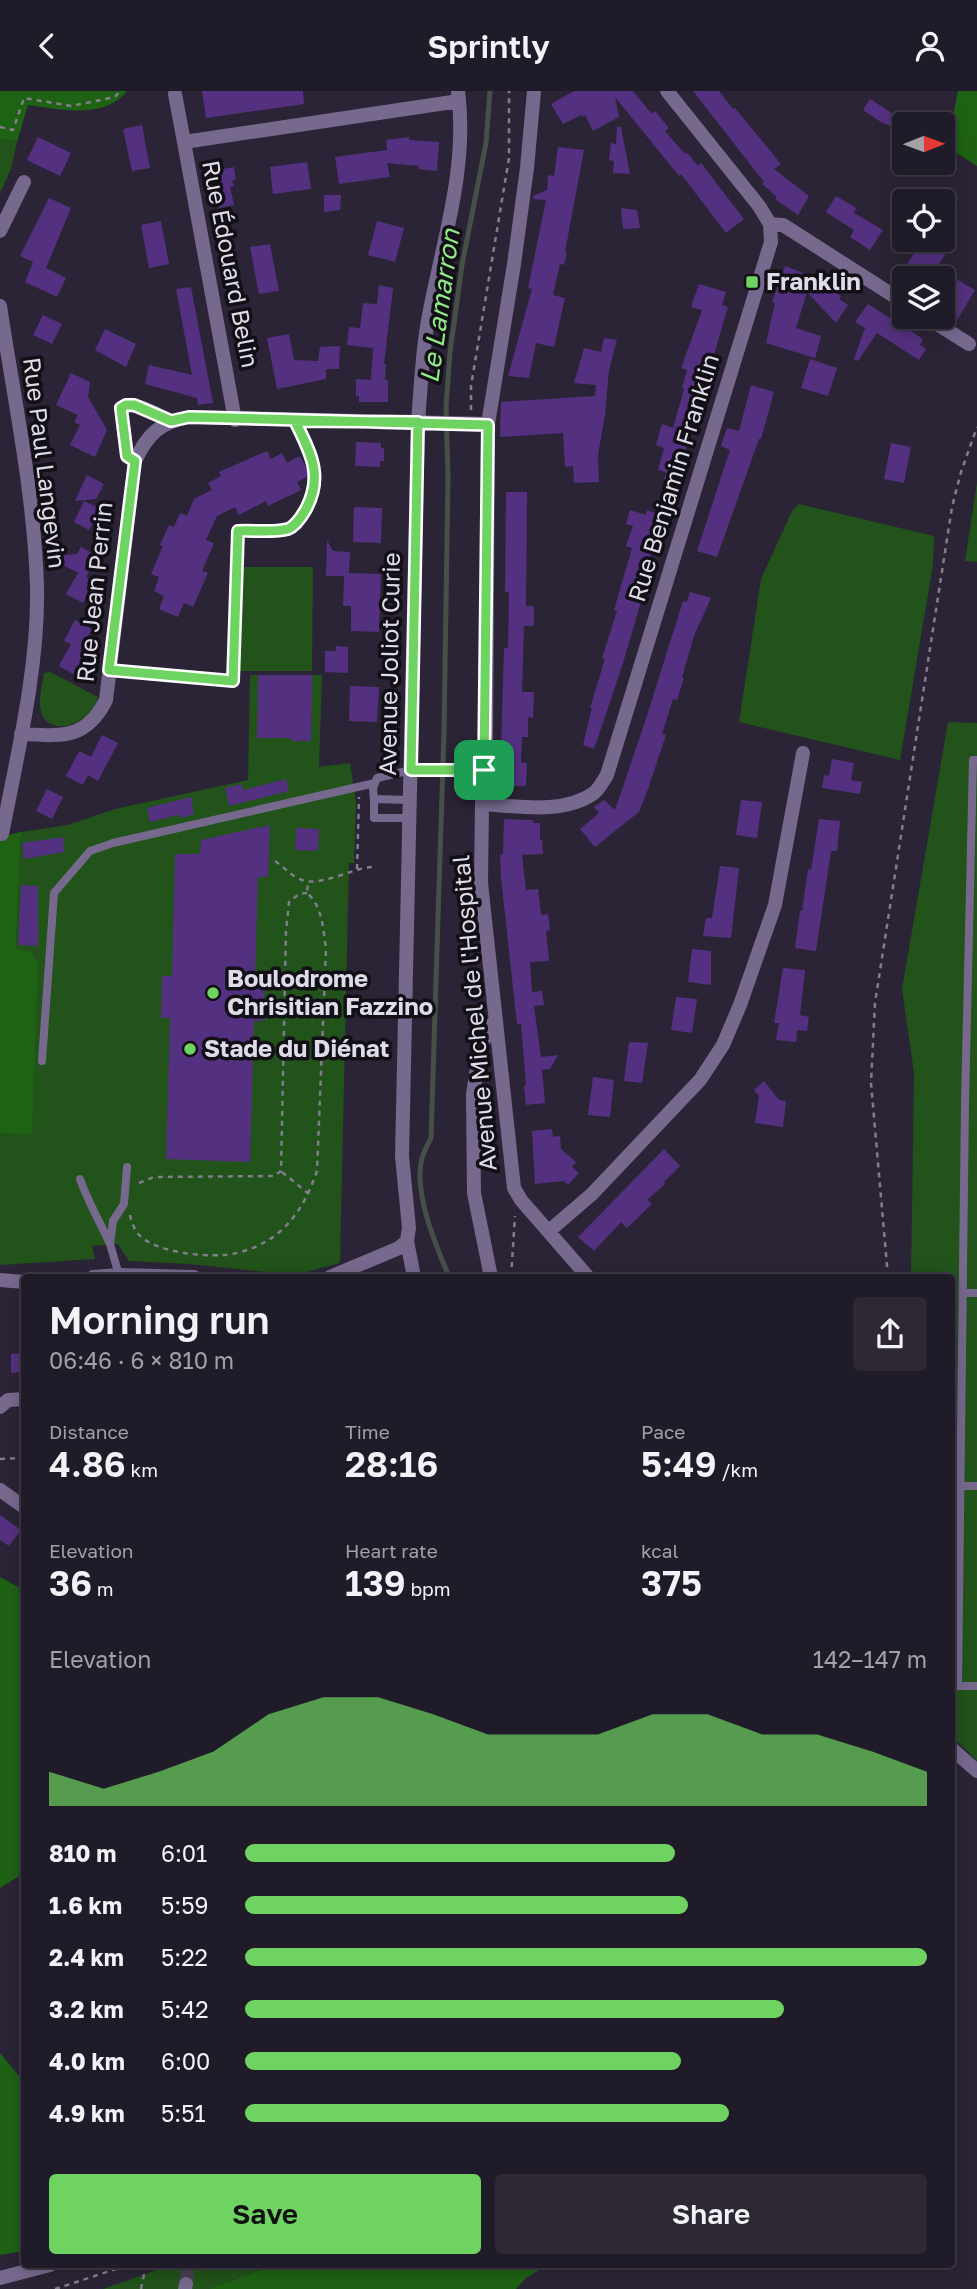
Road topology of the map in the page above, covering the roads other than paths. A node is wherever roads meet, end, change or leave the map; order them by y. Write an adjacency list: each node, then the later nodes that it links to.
1 (534, 91): 16 (street, Avenue Michel de l'Hospital)
2 (667, 91): 7 (street)
3 (175, 94): 5 (street)
4 (458, 96): 5 (street, Rue Édouard Belin); 15 (street, Avenue Joliot Curie)
5 (184, 142): 13 (street, Rue Édouard Belin)
6 (24, 182): 8 (street)
7 (770, 224): 9 (street); 26 (street, Rue Benjamin Franklin)
8 (0, 231)
9 (892, 295)
10 (0, 306): 18 (street, Rue Paul Langevin)
11 (945, 329): 12 (street)
12 (969, 344)
13 (236, 420): 14 (street); 15 (street)
14 (171, 421): 17 (street, Rue Jean Perrin); 17 (street)
15 (418, 422): 16 (street); 21 (street, Avenue Joliot Curie)
16 (488, 425): 22 (street, Avenue Michel de l'Hospital)
17 (135, 461): 18 (street, Rue Jean Perrin)
18 (21, 734): 28 (street, Rue Paul Langevin)
19 (803, 753): 36 (street)
20 (977, 760): 29 (lane)
21 (411, 770): 22 (street); 23 (lane); 25 (street, Avenue Joliot Curie)
22 (484, 770): 26 (street, Avenue Michel de l'Hospital)
23 (375, 783): 24 (lane); 31 (lane)
24 (374, 799): 25 (lane); 27 (lane)
25 (410, 800): 27 (street, Avenue Joliot Curie)
26 (482, 804): 30 (street, Avenue Michel de l'Hospital)
27 (410, 818): 37 (street, Avenue Joliot Curie)
28 (2, 834)
29 (973, 935): 32 (lane)
30 (495, 1020): 36 (street, Avenue Michel de l'Hospital); 42 (street)
31 (42, 1061)
32 (965, 1103): 33 (lane); 46 (lane)
33 (977, 1103)
34 (127, 1167): 38 (lane)
35 (80, 1179): 38 (lane)
36 (549, 1231): 43 (street, Avenue Michel de l'Hospital)
37 (407, 1241): 40 (street); 41 (street, Avenue Joliot Curie)
38 (110, 1244): 39 (lane)
39 (119, 1274)
40 (341, 1274)
41 (413, 1274)
42 (490, 1274)
43 (585, 1274)
44 (0, 1280): 45 (street)
45 (21, 1282)
46 (963, 1293): 47 (lane); 50 (lane)
47 (977, 1293)
48 (21, 1399): 49 (street)
49 (0, 1407)
50 (961, 1486): 51 (lane); 54 (lane)
51 (977, 1486)
52 (0, 1490): 53 (street)
53 (21, 1505)
54 (977, 1686)
55 (955, 1752): 56 (street)
56 (977, 1771)
57 (38, 2268): 58 (street)
58 (0, 2278)

